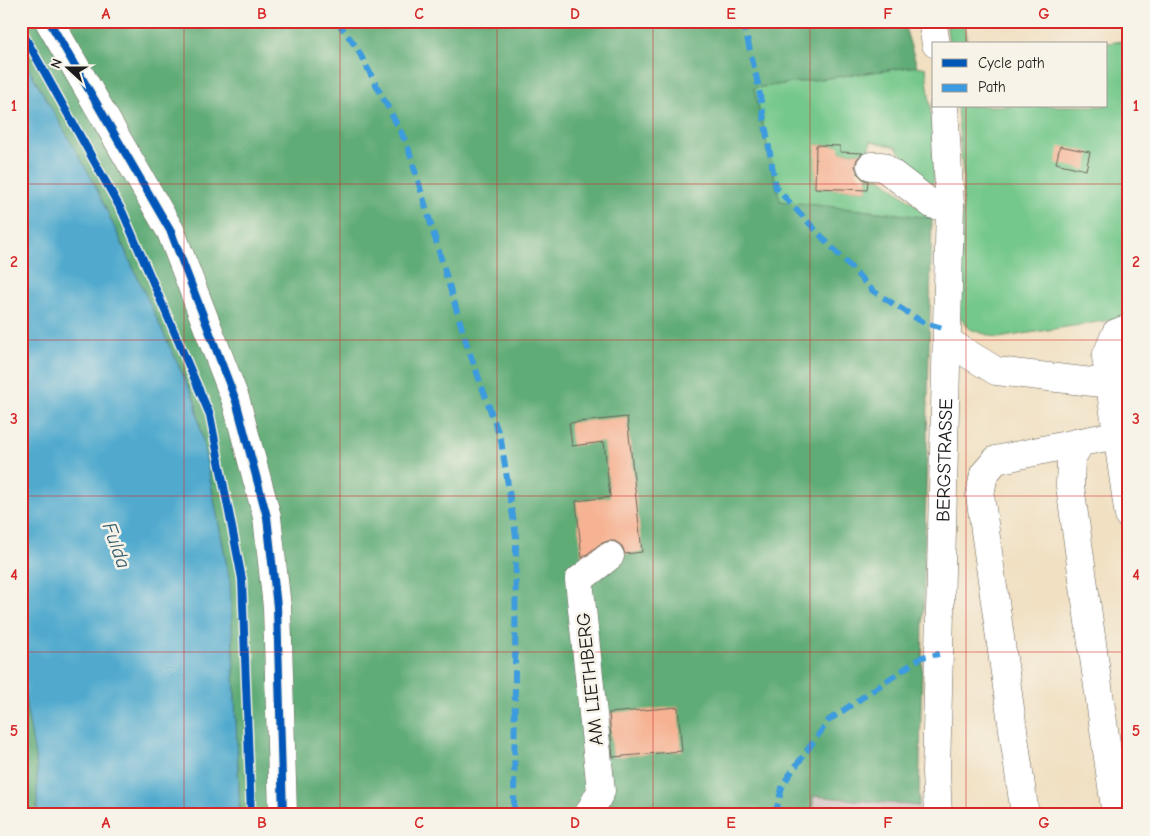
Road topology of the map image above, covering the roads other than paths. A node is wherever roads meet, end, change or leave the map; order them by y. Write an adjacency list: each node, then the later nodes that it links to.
1 (49, 21): 14 (street)
2 (932, 21): 3 (street)
3 (936, 42)
4 (944, 108): 6 (street, BERGSTRASSE)
5 (871, 166): 6 (street)
6 (950, 204): 8 (street, BERGSTRASSE)
7 (1129, 328): 9 (street)
8 (947, 341): 9 (street); 16 (street, BERGSTRASSE)
9 (1110, 384): 10 (street)
10 (1118, 435): 11 (street); 12 (street)
11 (1080, 442): 17 (street); 18 (street)
12 (1129, 516)
13 (610, 556): 15 (street, AM LIETHBERG)
14 (283, 815)
15 (588, 815)
16 (938, 815)
17 (1025, 815)
18 (1116, 815)

